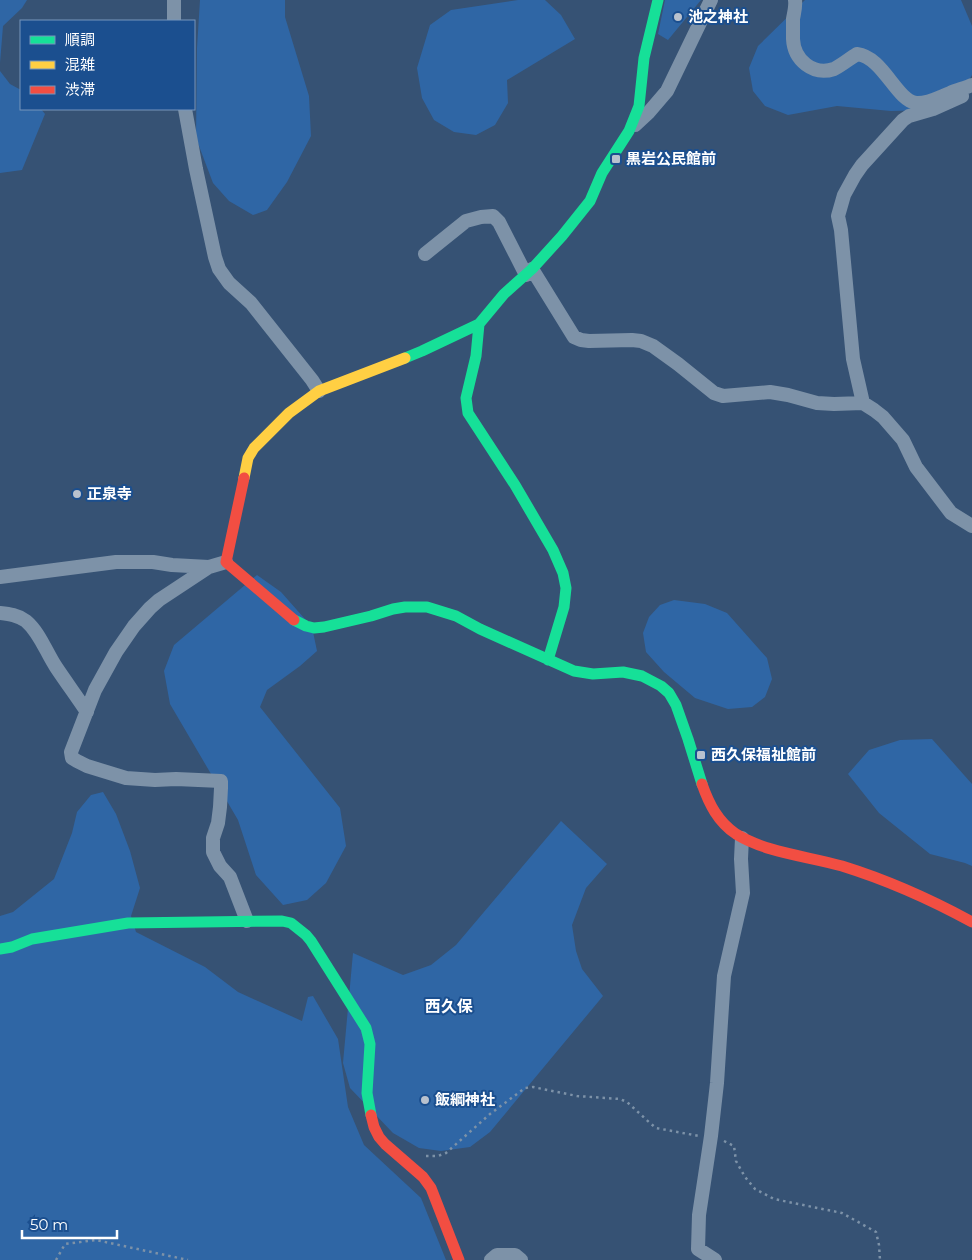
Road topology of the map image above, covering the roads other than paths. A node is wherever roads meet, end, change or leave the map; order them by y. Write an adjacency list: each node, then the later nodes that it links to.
1 (174, 0): 5 (street)
2 (658, 0): 8 (street)
3 (711, 0): 8 (street)
4 (794, 0): 6 (street)
5 (174, 20)
6 (966, 87): 13 (street)
7 (185, 110): 12 (street)
8 (629, 131): 10 (street)
9 (426, 254): 10 (street)
10 (529, 272): 11 (street); 13 (street)
11 (479, 324): 12 (street); 19 (street)
12 (320, 391): 15 (street)
13 (863, 403): 14 (street)
14 (972, 526)
15 (226, 562): 16 (street); 19 (street)
16 (209, 567): 17 (street); 20 (street)
17 (0, 577)
18 (0, 613): 20 (street)
19 (548, 660): 21 (street)
20 (87, 712): 22 (street)
21 (742, 838): 23 (street); 28 (street)
22 (247, 921): 24 (street); 25 (street)
23 (972, 922)
24 (0, 949)
25 (459, 1260)
26 (491, 1260): 27 (street)
27 (521, 1260)
28 (715, 1260)

